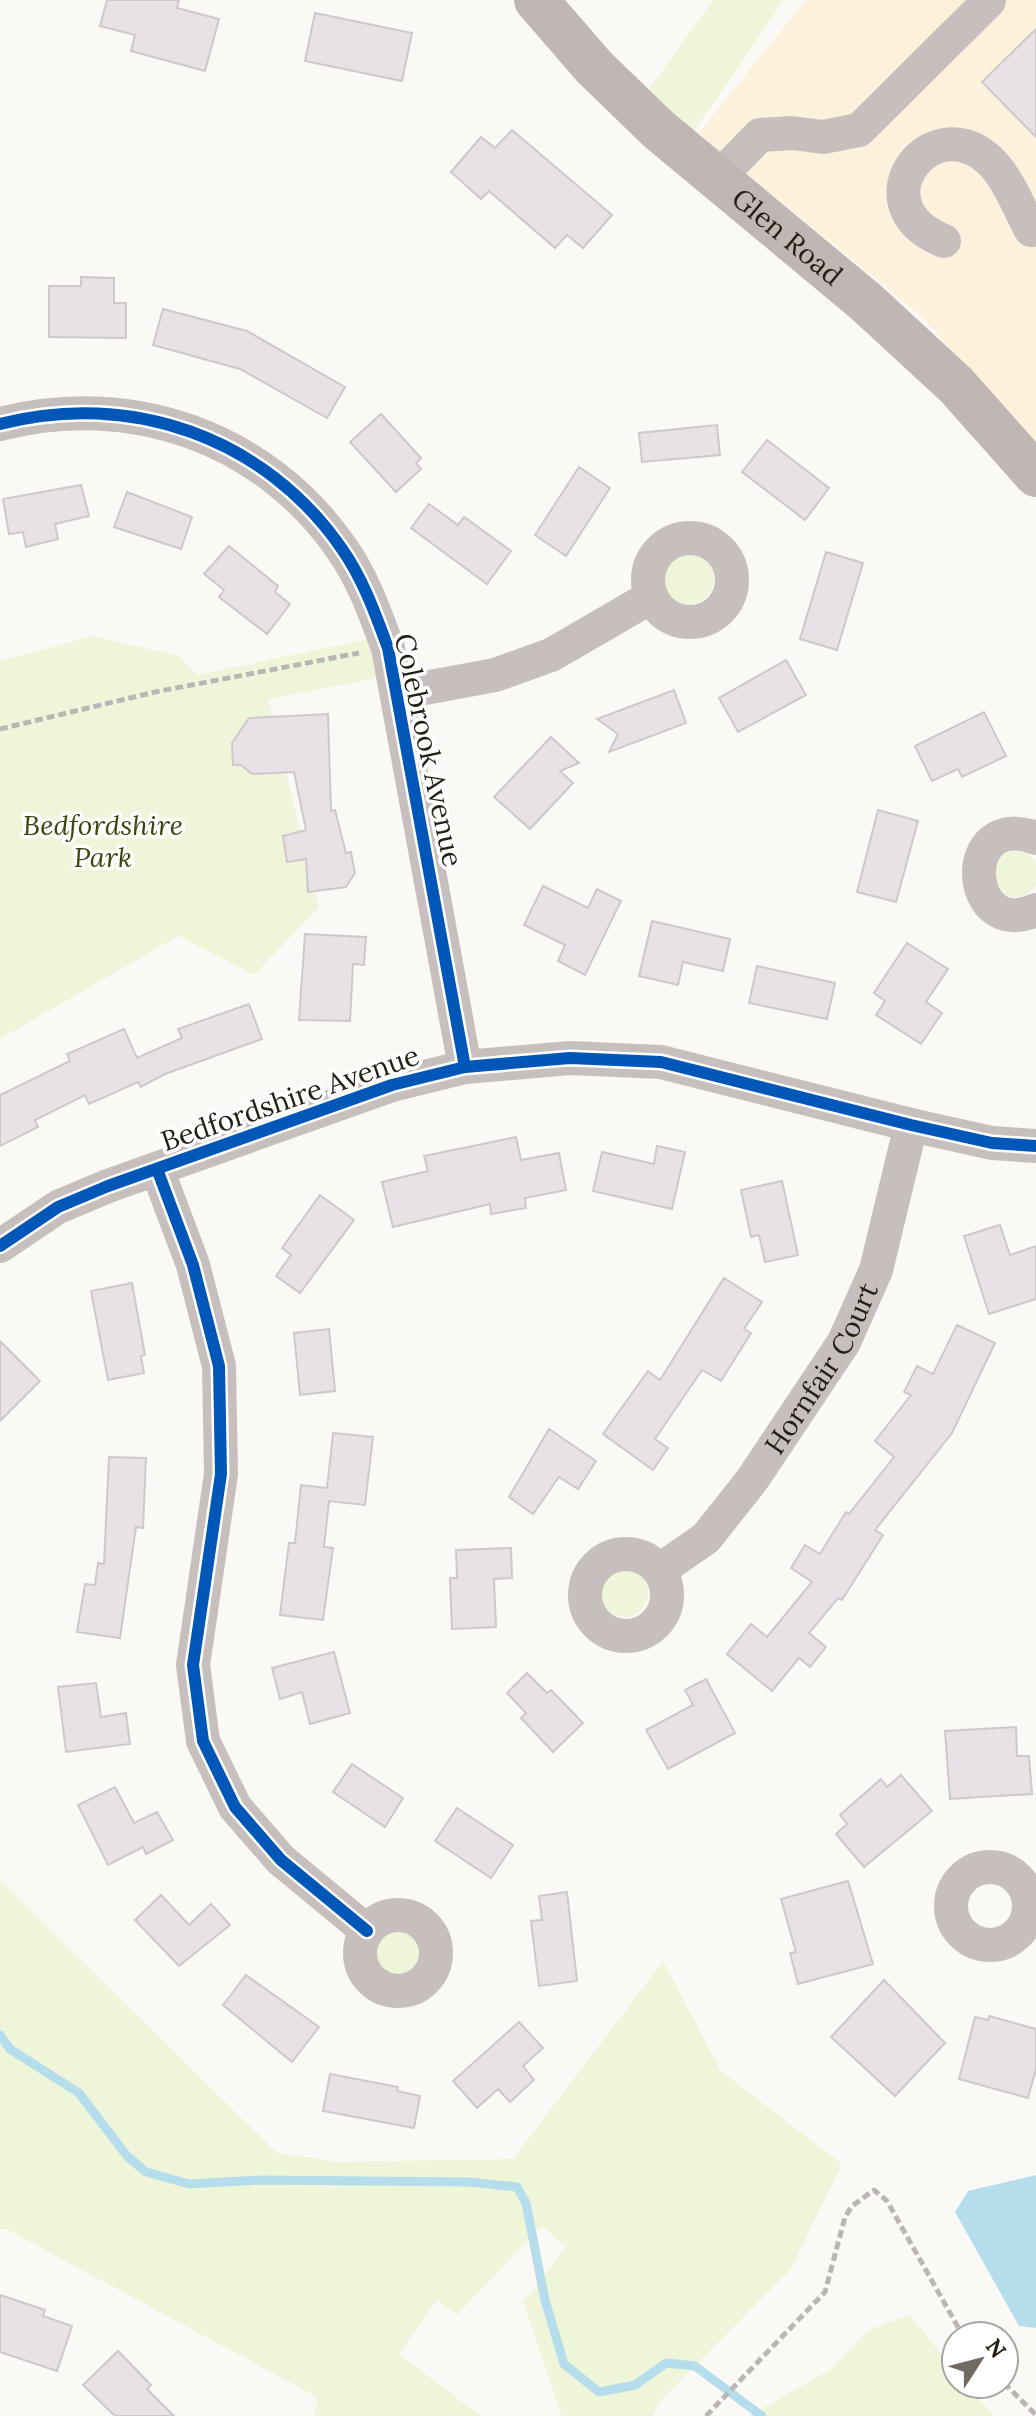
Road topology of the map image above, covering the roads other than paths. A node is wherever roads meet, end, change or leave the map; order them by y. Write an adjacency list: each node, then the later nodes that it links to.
1 (536, 0): 3 (main road, Glen Road)
2 (989, 1): 3 (street)
3 (717, 179): 7 (main road, Glen Road)
4 (1031, 230): 5 (street)
5 (944, 241)
6 (0, 424): 9 (street, Colebrook Avenue)
7 (1036, 475)
8 (651, 597): 9 (street)
9 (398, 693): 12 (street, Colebrook Avenue)
10 (1036, 838): 11 (street)
11 (1036, 910)
12 (465, 1067): 13 (street, Bedfordshire Avenue); 15 (street, Bedfordshire Avenue)
13 (911, 1125): 14 (street, Bedfordshire Avenue); 17 (street, Hornfair Court)
14 (1036, 1146)
15 (157, 1169): 16 (street, Bedfordshire Avenue); 18 (street)
16 (0, 1246)
17 (660, 1570)
18 (367, 1931)

